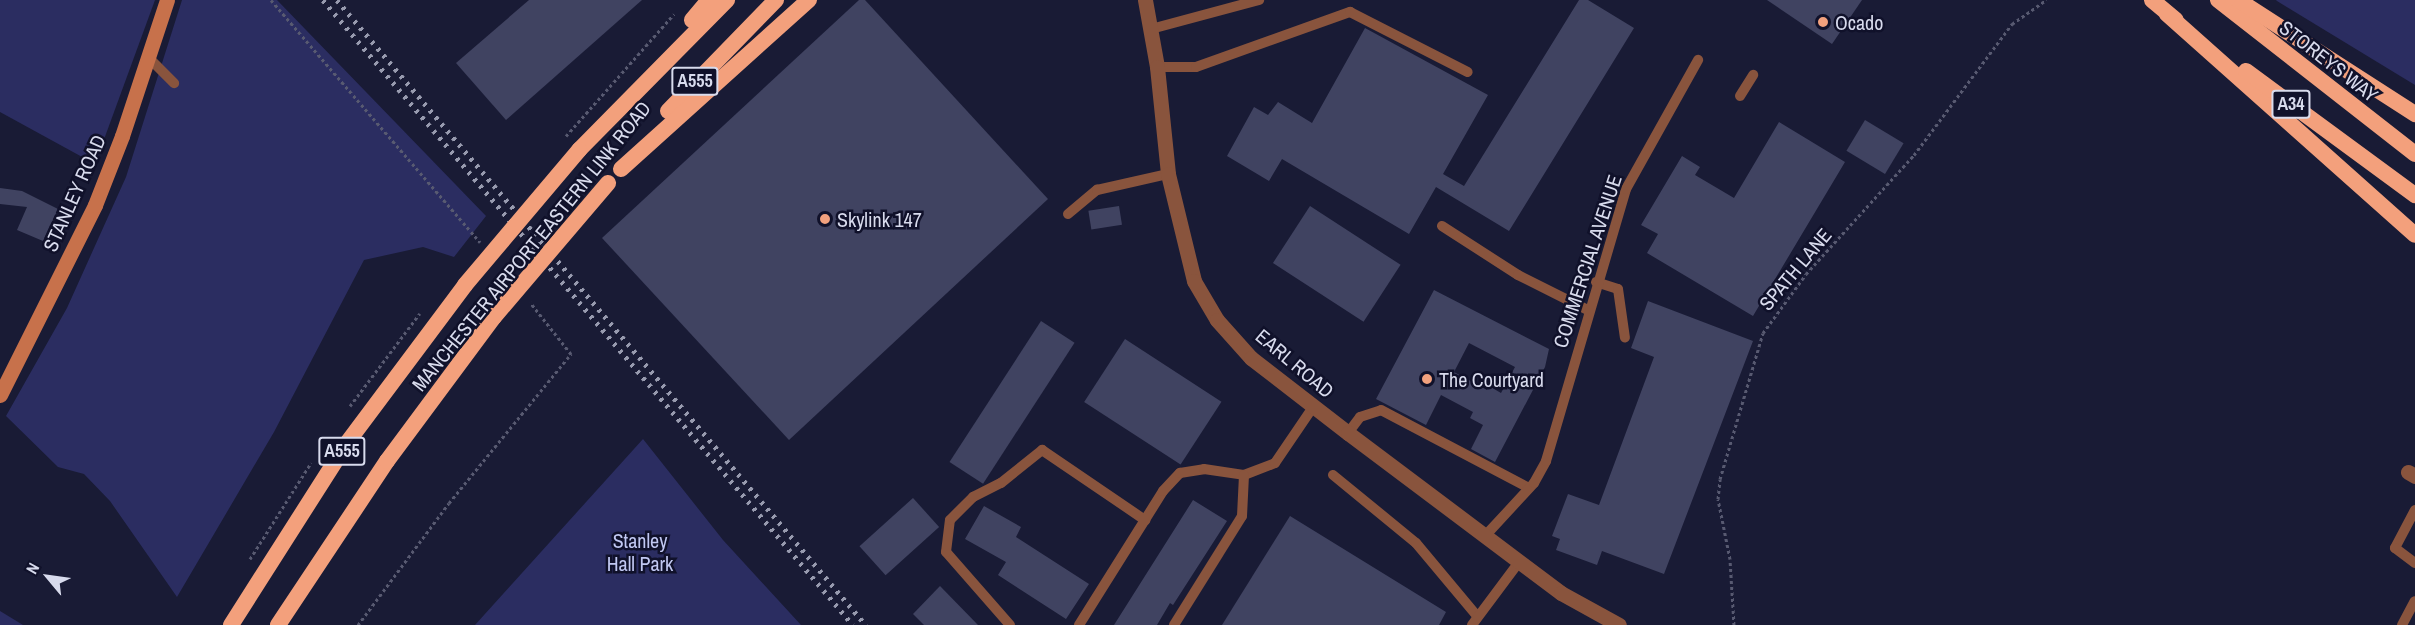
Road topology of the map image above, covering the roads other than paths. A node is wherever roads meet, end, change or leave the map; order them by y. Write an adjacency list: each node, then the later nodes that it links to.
1 (167, 0): 13 (main road, STANLEY ROAD)
2 (709, 0): 21 (highway)
3 (726, 0): 21 (highway, MANCHESTER AIRPORT EASTERN LINK ROAD / A555)
4 (776, 0): 23 (highway, MANCHESTER AIRPORT EASTERN LINK ROAD / A555)
5 (809, 0): 23 (highway)
6 (1145, 0): 12 (street, EARL ROAD)
7 (1259, 0): 12 (lane)
8 (2152, 0): 11 (highway, A34)
9 (2218, 0): 22 (highway, STOREYS WAY / A34)
10 (2238, 0): 20 (highway)
11 (2167, 14): 25 (highway, A34); 28 (highway)
12 (1150, 30): 15 (street, EARL ROAD)
13 (148, 57): 18 (lane); 32 (main road, STANLEY ROAD)
14 (1698, 60): 29 (lane, COMMERCIAL AVENUE)
15 (1157, 67): 16 (lane); 24 (street, EARL ROAD)
16 (1468, 72)
17 (1753, 75): 19 (lane)
18 (174, 83)
19 (1740, 96)
20 (2415, 114)
21 (593, 134): 45 (highway, MANCHESTER AIRPORT EASTERN LINK ROAD / A555, bridge)
22 (2415, 154)
23 (621, 169): 46 (highway, MANCHESTER AIRPORT EASTERN LINK ROAD / A555, bridge)
24 (1168, 174): 26 (lane); 33 (street, EARL ROAD)
25 (2415, 195)
26 (1068, 214)
27 (1442, 226): 30 (lane)
28 (2415, 235)
29 (1596, 282): 30 (lane, COMMERCIAL AVENUE); 31 (lane)
30 (1588, 310): 37 (lane, COMMERCIAL AVENUE)
31 (1624, 338)
32 (0, 395)
33 (1313, 407): 34 (street, EARL ROAD); 35 (lane)
34 (1348, 433): 37 (lane); 40 (street, EARL ROAD)
35 (1244, 475): 39 (lane); 49 (lane)
36 (1333, 475): 44 (lane)
37 (1529, 488): 40 (lane, COMMERCIAL AVENUE)
38 (2415, 510): 42 (lane)
39 (1145, 520): 47 (lane); 48 (lane)
40 (1485, 536): 41 (street, EARL ROAD)
41 (1519, 562): 44 (lane); 50 (street, EARL ROAD)
42 (2415, 563)
43 (2415, 601): 51 (lane)
44 (1474, 620)
45 (231, 625)
46 (278, 625)
47 (1010, 625)
48 (1079, 625)
49 (1174, 625)
50 (1619, 625)
51 (2402, 625)

